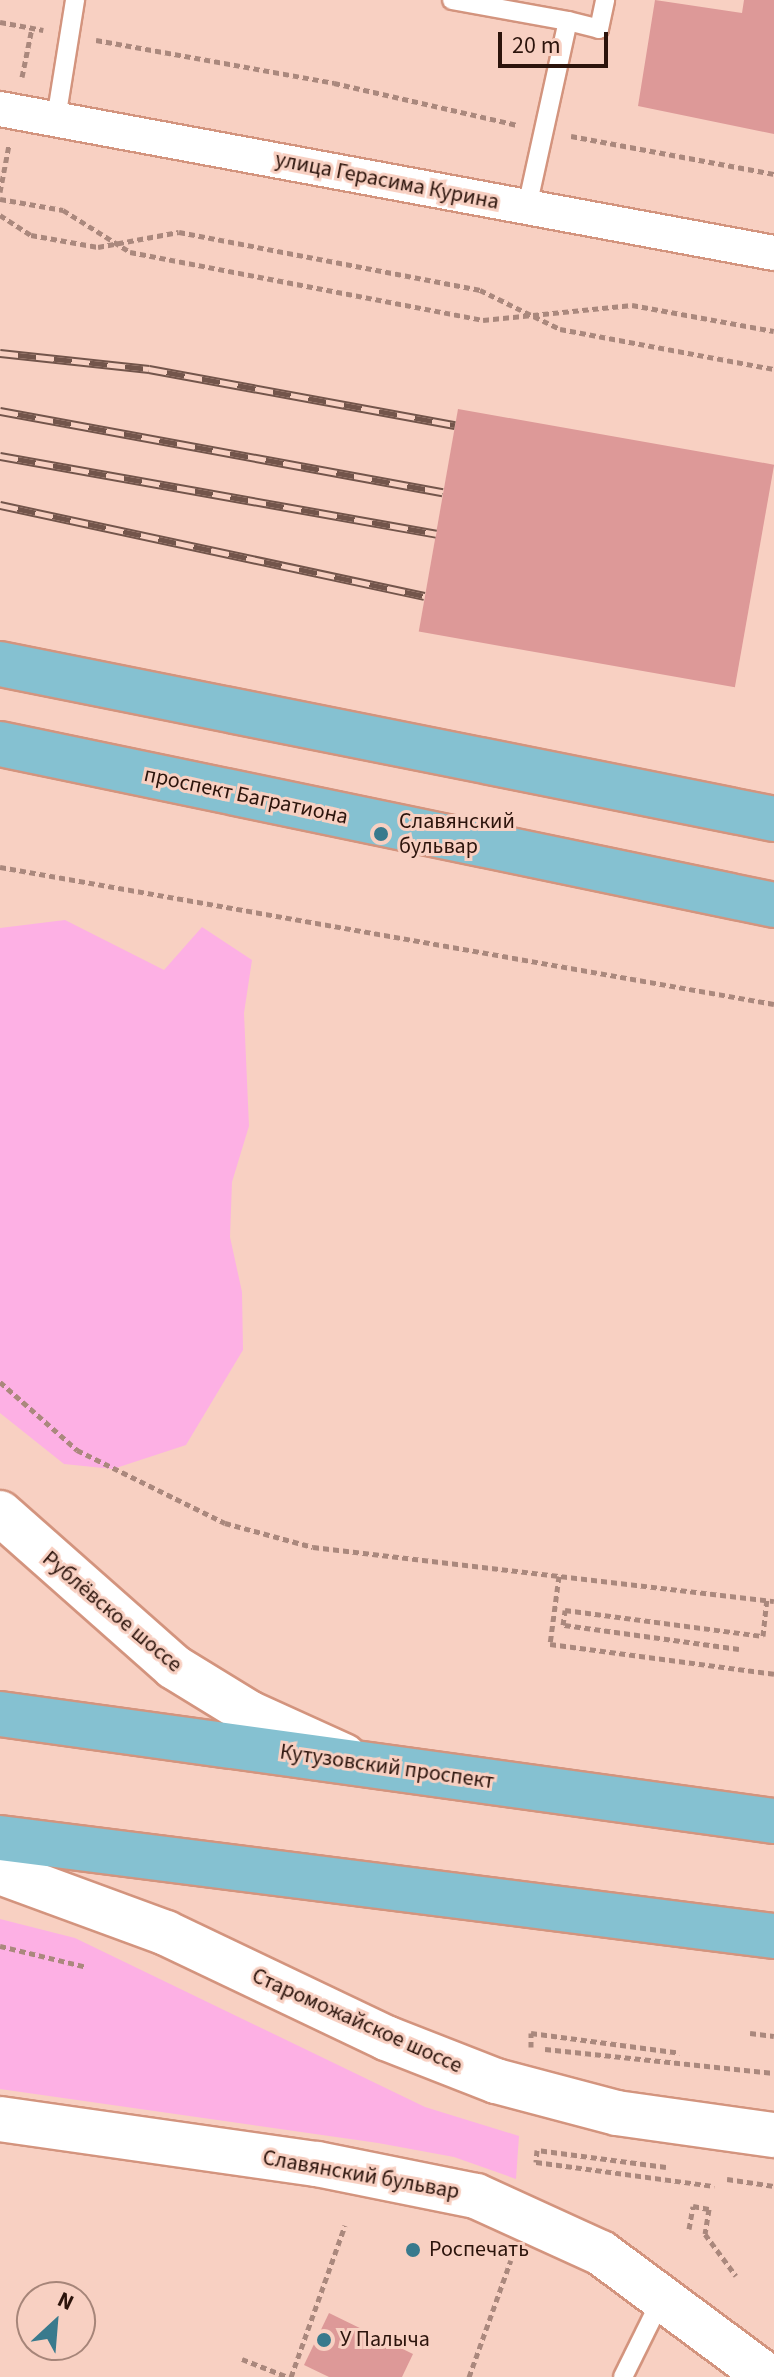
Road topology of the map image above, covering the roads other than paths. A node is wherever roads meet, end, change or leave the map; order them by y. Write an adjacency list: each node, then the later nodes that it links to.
1 (75, 0): 6 (lane)
2 (452, 0): 4 (lane)
3 (605, 0): 4 (lane)
4 (568, 21): 7 (lane)
5 (0, 109): 6 (street, улица Герасима Курина)
6 (56, 119): 7 (street, улица Герасима Курина)
7 (527, 207): 8 (street, улица Герасима Курина)
8 (774, 253)
9 (0, 664): 11 (main road)
10 (0, 744): 12 (main road, проспект Багратиона)
11 (774, 819)
12 (774, 905)
13 (0, 1513): 15 (street, Рублёвское шоссе)
14 (0, 1714): 15 (main road, Кутузовский проспект)
15 (361, 1763): 16 (main road, Кутузовский проспект)
16 (774, 1821)
17 (0, 1838): 19 (main road)
18 (0, 1872): 21 (street, Староможайское шоссе)
19 (774, 1936)
20 (0, 2119): 22 (street, Славянский бульвар)
21 (774, 2135)
22 (662, 2298): 23 (lane); 24 (street, Славянский бульвар)
23 (623, 2377)
24 (768, 2377)

